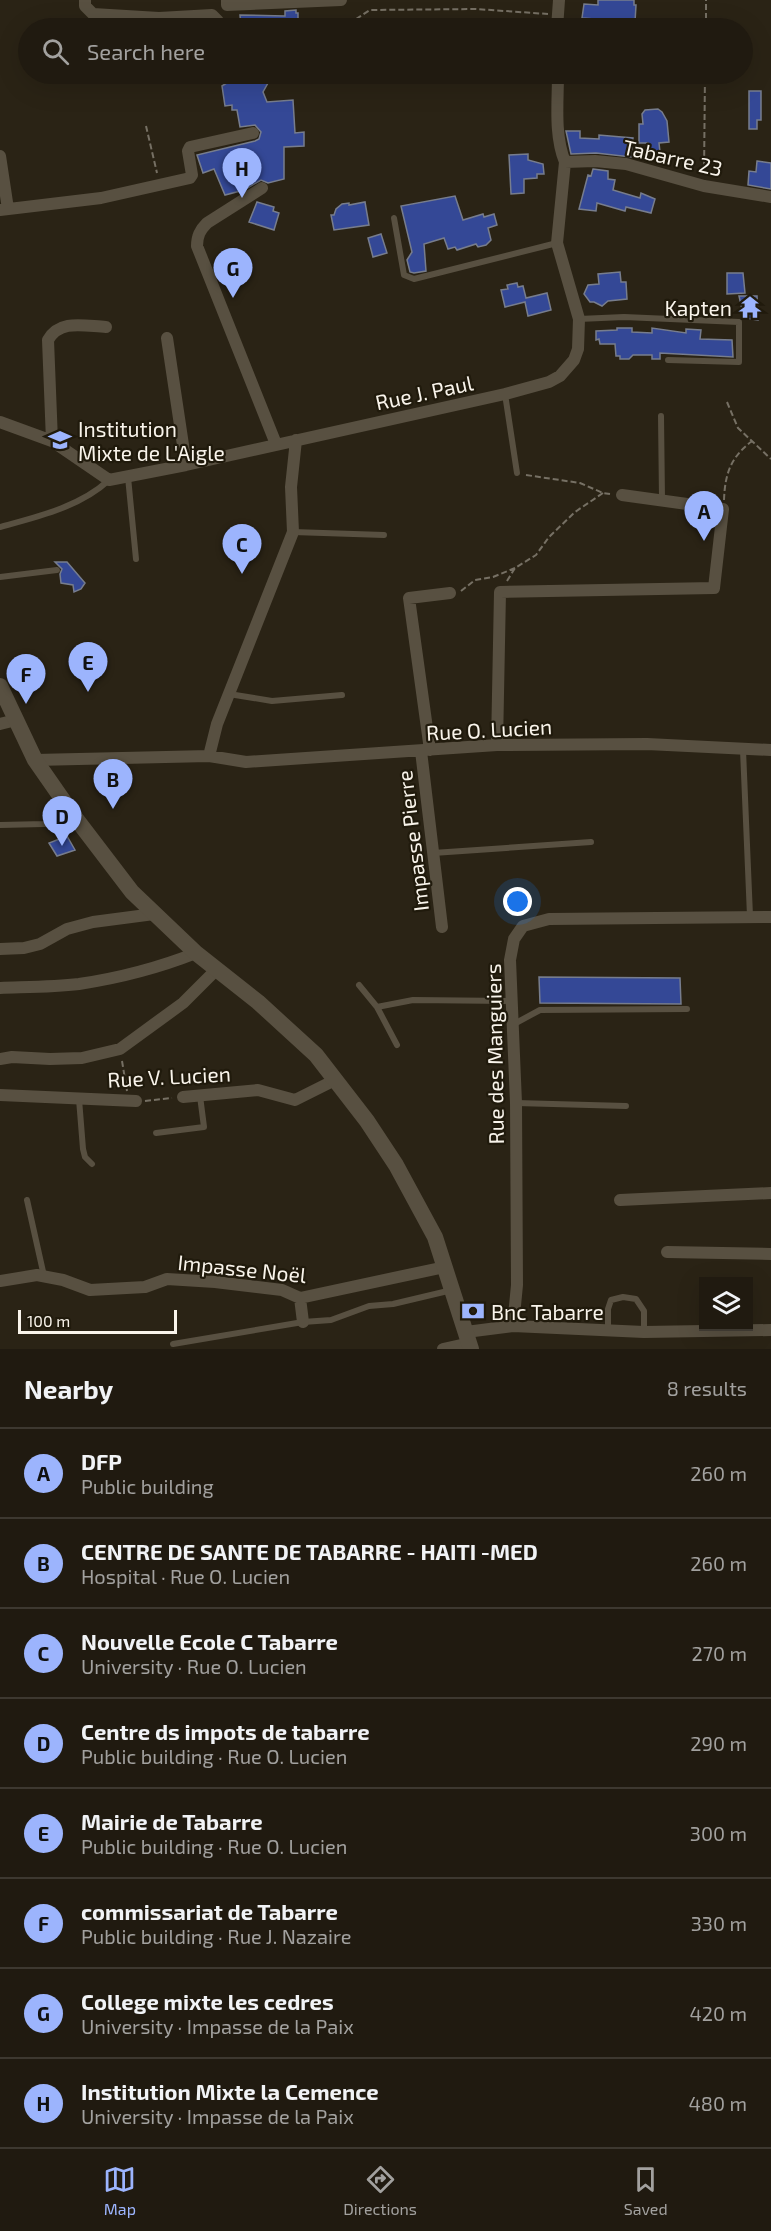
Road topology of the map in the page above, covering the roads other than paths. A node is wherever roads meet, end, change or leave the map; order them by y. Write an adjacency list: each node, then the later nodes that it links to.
1 (85, 0): 5 (street)
2 (227, 0): 3 (street)
3 (341, 0)
4 (559, 0): 8 (street)
5 (159, 18)
6 (159, 18): 7 (street)
7 (215, 18)
8 (557, 18)
9 (558, 84): 12 (street, Rue J. Paul)
10 (253, 133): 15 (street)
11 (0, 156): 15 (street)
12 (565, 162): 14 (street, Tabarre 23); 17 (street, Rue J. Paul)
13 (262, 188): 27 (street)
14 (771, 197)
15 (4, 210)
16 (394, 218): 17 (lane)
17 (557, 243): 18 (street, Rue J. Paul)
18 (579, 319): 21 (lane); 22 (street, Rue J. Paul)
19 (106, 327): 26 (street)
20 (167, 338): 28 (street)
21 (668, 360)
22 (505, 394): 25 (street, Rue J. Paul); 29 (lane)
23 (661, 416): 33 (lane)
24 (0, 422): 26 (street)
25 (296, 440): 27 (street, Rue J. Paul); 35 (street)
26 (52, 441): 31 (street)
27 (276, 444): 28 (street, Rue J. Paul)
28 (186, 465): 30 (street, Rue J. Paul)
29 (517, 473)
30 (128, 477): 31 (street, Rue J. Paul); 37 (lane)
31 (109, 480): 34 (lane)
32 (622, 495): 33 (street)
33 (662, 499): 45 (street)
34 (0, 527)
35 (293, 532): 36 (lane); 42 (street)
36 (384, 536)
37 (136, 559)
38 (57, 570): 39 (lane)
39 (0, 577)
40 (450, 593): 48 (street, Impasse Pierre)
41 (0, 686): 44 (main road)
42 (229, 694): 43 (lane); 49 (street)
43 (342, 695)
44 (8, 722): 50 (main road)
45 (497, 745): 46 (street, Rue O. Lucien); 48 (street, Rue O. Lucien)
46 (743, 750): 47 (street, Rue O. Lucien); 56 (lane)
47 (771, 750)
48 (425, 751): 49 (street, Rue O. Lucien); 54 (street, Impasse Pierre)
49 (209, 756): 50 (street, Rue O. Lucien)
50 (35, 760): 51 (main road)
51 (74, 816): 52 (lane); 55 (main road)
52 (0, 825)
53 (591, 842): 54 (lane)
54 (432, 853): 58 (street, Impasse Pierre)
55 (154, 914): 59 (street); 60 (main road)
56 (750, 916): 57 (street, Rue des Manguiers); 64 (street, Rue des Manguiers)
57 (771, 917)
58 (442, 927)
59 (0, 949)
60 (196, 953): 61 (main road); 63 (street)
61 (216, 970): 69 (street); 70 (main road)
62 (359, 985): 65 (lane)
63 (0, 988)
64 (511, 1001): 65 (lane); 67 (street, Rue des Manguiers)
65 (377, 1007): 68 (lane)
66 (687, 1009): 67 (lane)
67 (512, 1026): 76 (street, Rue des Manguiers)
68 (398, 1045)
69 (0, 1059)
70 (334, 1080): 72 (street, Rue V. Lucien); 85 (main road)
71 (0, 1095): 74 (street, Rue V. Lucien)
72 (200, 1095): 73 (street, Rue V. Lucien); 78 (lane)
73 (183, 1097)
74 (79, 1098): 75 (street, Rue V. Lucien); 79 (lane)
75 (132, 1101)
76 (516, 1103): 77 (lane); 91 (street, Rue des Manguiers)
77 (626, 1106)
78 (156, 1132)
79 (92, 1164)
80 (771, 1193): 82 (street)
81 (27, 1200): 86 (lane)
82 (620, 1200)
83 (667, 1252): 84 (street)
84 (771, 1254)
85 (445, 1267): 88 (main road); 89 (street, Impasse Noël)
86 (45, 1276): 87 (street, Impasse Noël); 89 (street, Impasse Noël)
87 (0, 1281)
88 (452, 1290): 90 (lane); 95 (main road)
89 (300, 1298): 90 (street)
90 (303, 1322): 96 (lane)
91 (513, 1326): 92 (street); 95 (street)
92 (608, 1330): 94 (street); 94 (lane)
93 (771, 1330): 94 (street)
94 (644, 1332)
95 (469, 1341): 97 (street)
96 (173, 1344)
97 (443, 1349)

